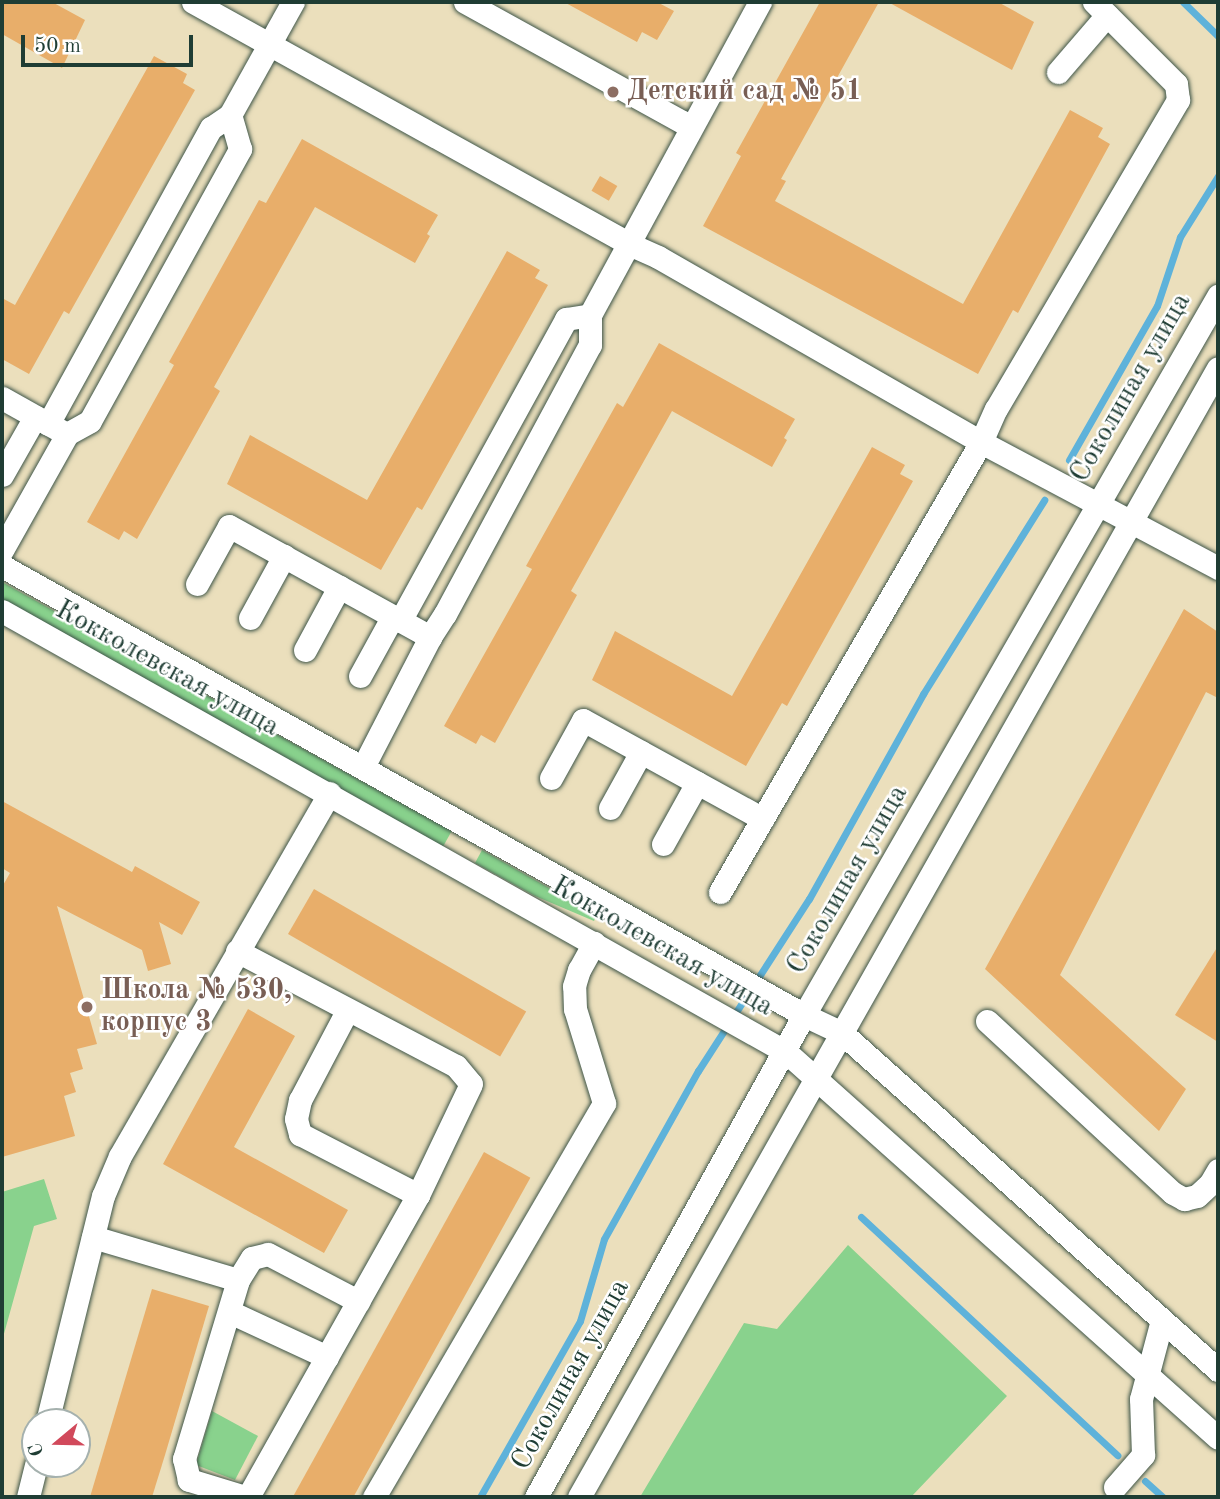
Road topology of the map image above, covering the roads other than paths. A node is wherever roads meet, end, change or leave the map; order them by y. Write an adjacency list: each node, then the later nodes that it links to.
1 (193, 2): 6 (street)
2 (293, 2): 6 (street)
3 (465, 2): 9 (street)
4 (760, 2): 9 (street)
5 (1100, 8): 7 (street); 16 (street)
6 (270, 44): 8 (street); 10 (street)
7 (1058, 72)
8 (230, 115): 15 (street); 15 (street)
9 (691, 127): 10 (street)
10 (629, 244): 12 (street); 16 (street)
11 (1218, 296): 18 (street, Соколиная улица)
12 (590, 315): 28 (street); 29 (street)
13 (1218, 368): 19 (street)
14 (2, 398): 15 (street)
15 (50, 425): 17 (street); 20 (street)
16 (981, 442): 18 (street); 38 (street)
17 (2, 475)
18 (1098, 506): 19 (street); 46 (street, Соколиная улица)
19 (1129, 522): 23 (street); 48 (street)
20 (2, 550)
21 (284, 556): 24 (street); 25 (street); 27 (street)
22 (2, 566): 33 (street, Кокколевская улица)
23 (1218, 568)
24 (197, 584)
25 (339, 587): 28 (street); 30 (street)
26 (2, 611): 36 (street, Кокколевская улица)
27 (250, 618)
28 (397, 618): 29 (street); 31 (street)
29 (430, 637): 33 (street)
30 (305, 650)
31 (360, 676)
32 (641, 752): 34 (street); 35 (street); 37 (street)
33 (363, 767): 39 (street, Кокколевская улица)
34 (551, 778)
35 (696, 783): 38 (street); 40 (street)
36 (330, 793): 41 (street, Кокколевская улица); 44 (street)
37 (610, 808)
38 (763, 819): 42 (street)
39 (474, 829): 41 (street); 46 (street, Кокколевская улица)
40 (663, 844)
41 (455, 864): 43 (street, Кокколевская улица)
42 (720, 892)
43 (594, 943): 49 (street, Кокколевская улица); 67 (street)
44 (237, 951): 45 (street); 53 (street)
45 (347, 1011): 52 (street); 52 (street)
46 (804, 1015): 48 (street, Кокколевская улица); 49 (street, Соколиная улица)
47 (987, 1021): 51 (street)
48 (842, 1033): 50 (street); 57 (street, Кокколевская улица)
49 (786, 1052): 50 (street, Кокколевская улица); 68 (street, Соколиная улица)
50 (816, 1079): 60 (street, Кокколевская улица); 69 (street)
51 (1218, 1170)
52 (418, 1195): 55 (street)
53 (93, 1237): 54 (street); 61 (street)
54 (238, 1280): 55 (street); 56 (street)
55 (358, 1301): 58 (street)
56 (230, 1312): 58 (street); 66 (street)
57 (1162, 1320): 59 (street, Кокколевская улица); 60 (street)
58 (327, 1356): 66 (street)
59 (1218, 1370)
60 (1147, 1375): 62 (street, Кокколевская улица); 64 (street)
61 (50, 1408)
62 (1218, 1438)
63 (33, 1478): 65 (street)
64 (1115, 1487)
65 (28, 1497)
66 (247, 1497)
67 (374, 1497)
68 (536, 1497)
69 (579, 1497)

